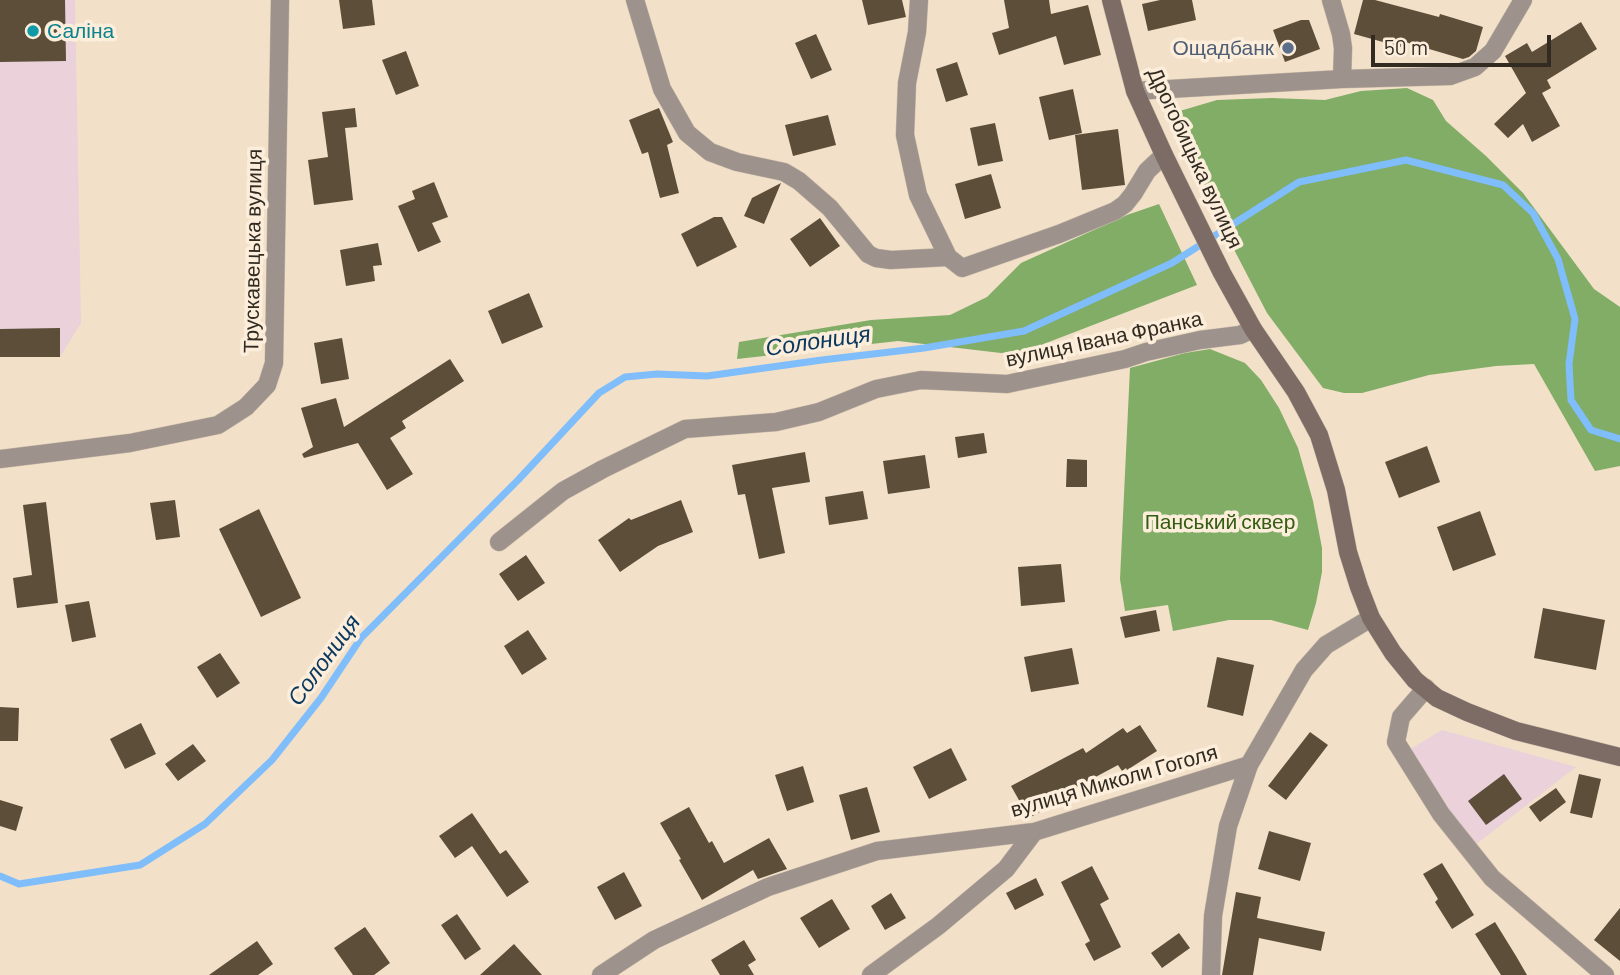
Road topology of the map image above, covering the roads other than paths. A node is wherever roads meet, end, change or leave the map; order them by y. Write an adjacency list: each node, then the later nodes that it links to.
1 (280, 0): 12 (street, Трускавецька вулиця)
2 (635, 0): 10 (street)
3 (919, 0): 10 (street)
4 (1111, 0): 8 (street, Дрогобицька вулиця)
5 (1331, 0): 7 (street)
6 (1523, 0): 7 (street)
7 (1342, 79): 8 (street)
8 (1135, 91): 9 (street, Дрогобицька вулиця)
9 (1164, 155): 10 (street); 11 (street, Дрогобицька вулиця)
10 (948, 257)
11 (1253, 329): 13 (street, вулиця Івана Франка); 14 (street, Дрогобицька вулиця)
12 (0, 459)
13 (499, 542)
14 (1371, 618): 15 (street, Дрогобицька вулиця); 17 (street)
15 (1426, 688): 16 (street, Дрогобицька вулиця); 22 (street)
16 (1620, 757)
17 (1249, 765): 18 (street, вулиця Миколи Гоголя); 21 (street)
18 (1034, 832): 19 (street, вулиця Миколи Гоголя); 20 (street)
19 (601, 975)
20 (871, 975)
21 (1211, 975)
22 (1605, 975)

